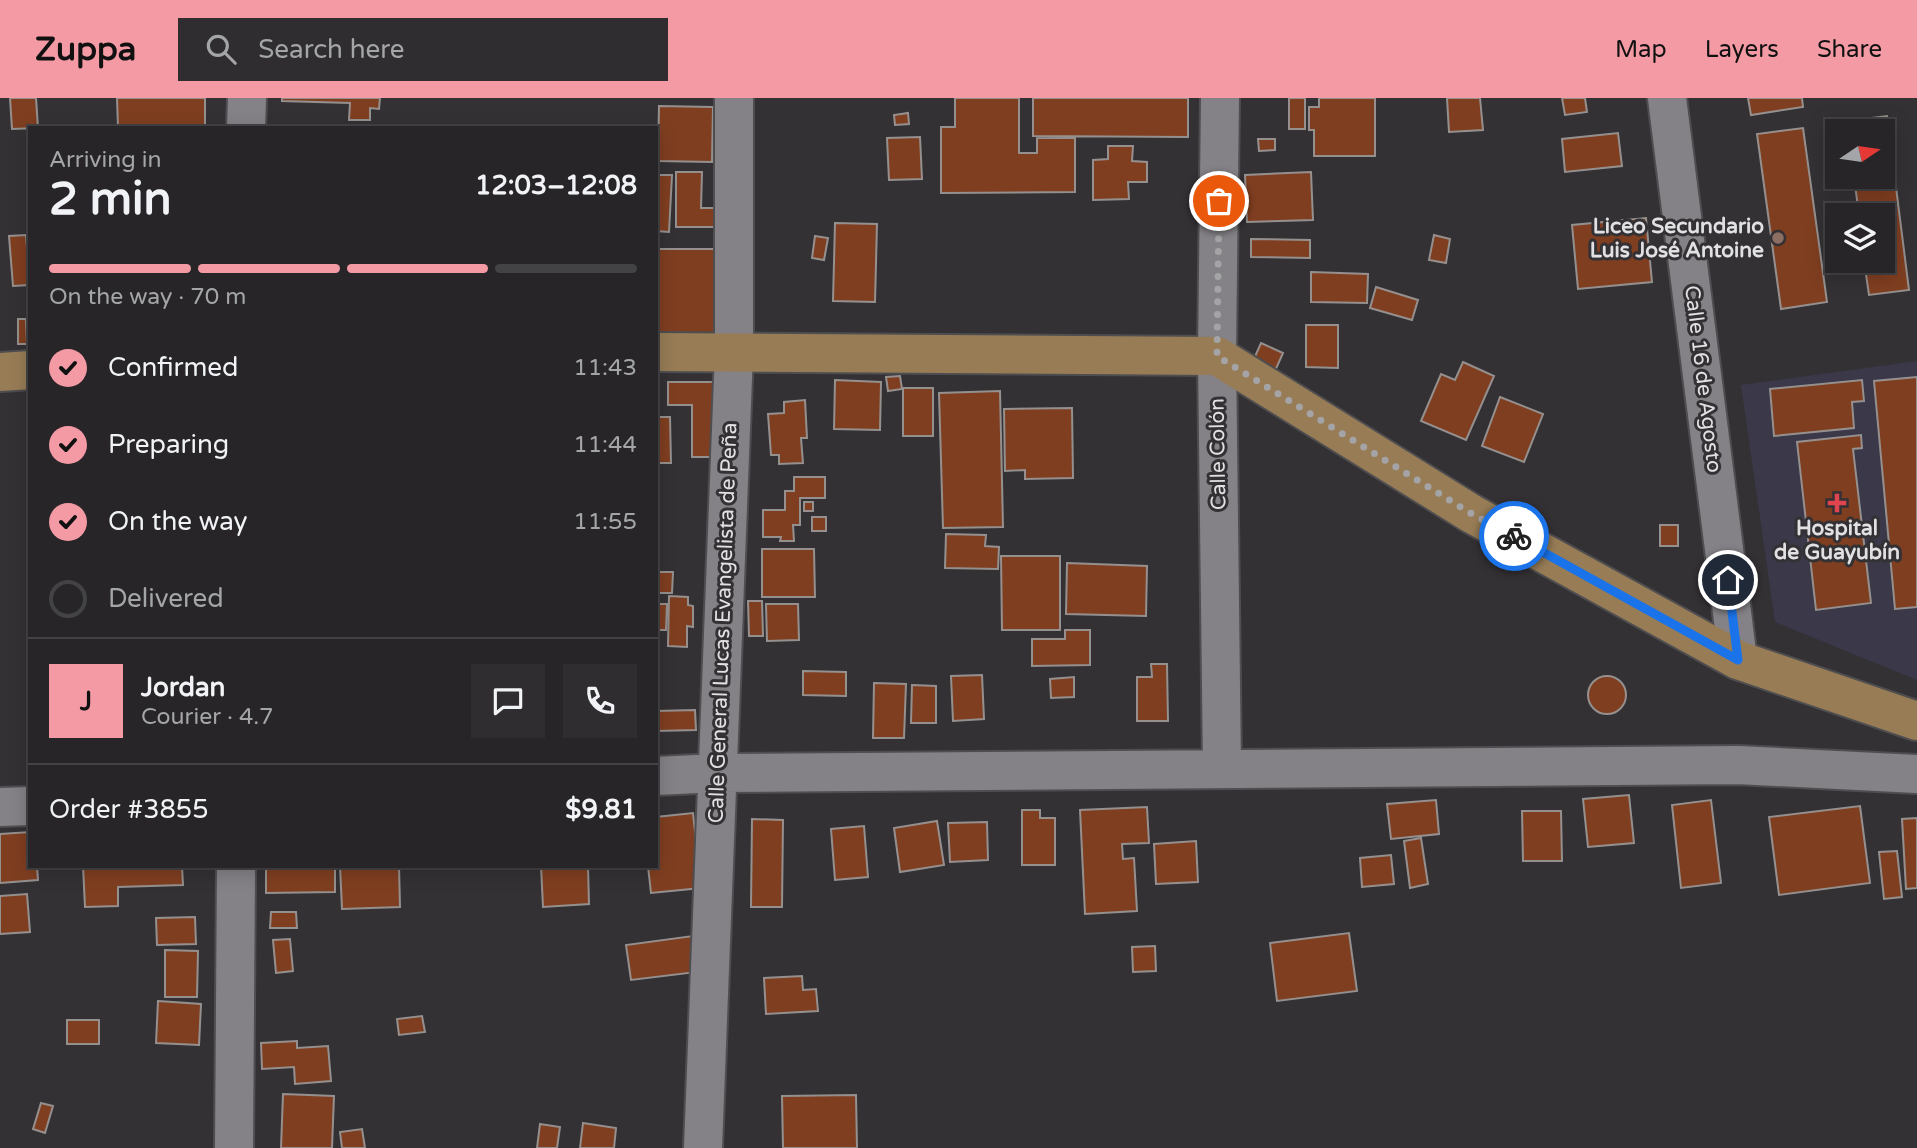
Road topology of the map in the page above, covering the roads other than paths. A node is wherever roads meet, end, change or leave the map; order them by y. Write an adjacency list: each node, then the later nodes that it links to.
1 (247, 98): 5 (street)
2 (734, 98): 7 (street, Calle General Lucas Evangelista de Peña)
3 (1220, 98): 8 (street, Calle Colón)
4 (1667, 98): 11 (street, Calle 16 de Agosto)
5 (246, 126)
6 (658, 352): 7 (main road)
7 (734, 352): 8 (main road); 14 (street, Calle General Lucas Evangelista de Peña)
8 (1217, 356): 11 (main road); 13 (street, Calle Colón)
9 (28, 370): 10 (main road)
10 (0, 372)
11 (1738, 660): 12 (main road)
12 (1917, 721)
13 (1222, 768): 14 (street); 15 (street)
14 (717, 773): 16 (street); 21 (street, Calle General Lucas Evangelista de Peña)
15 (1917, 774)
16 (658, 776)
17 (28, 806): 18 (street)
18 (0, 807)
19 (236, 868): 20 (street)
20 (234, 1148)
21 (703, 1148)

